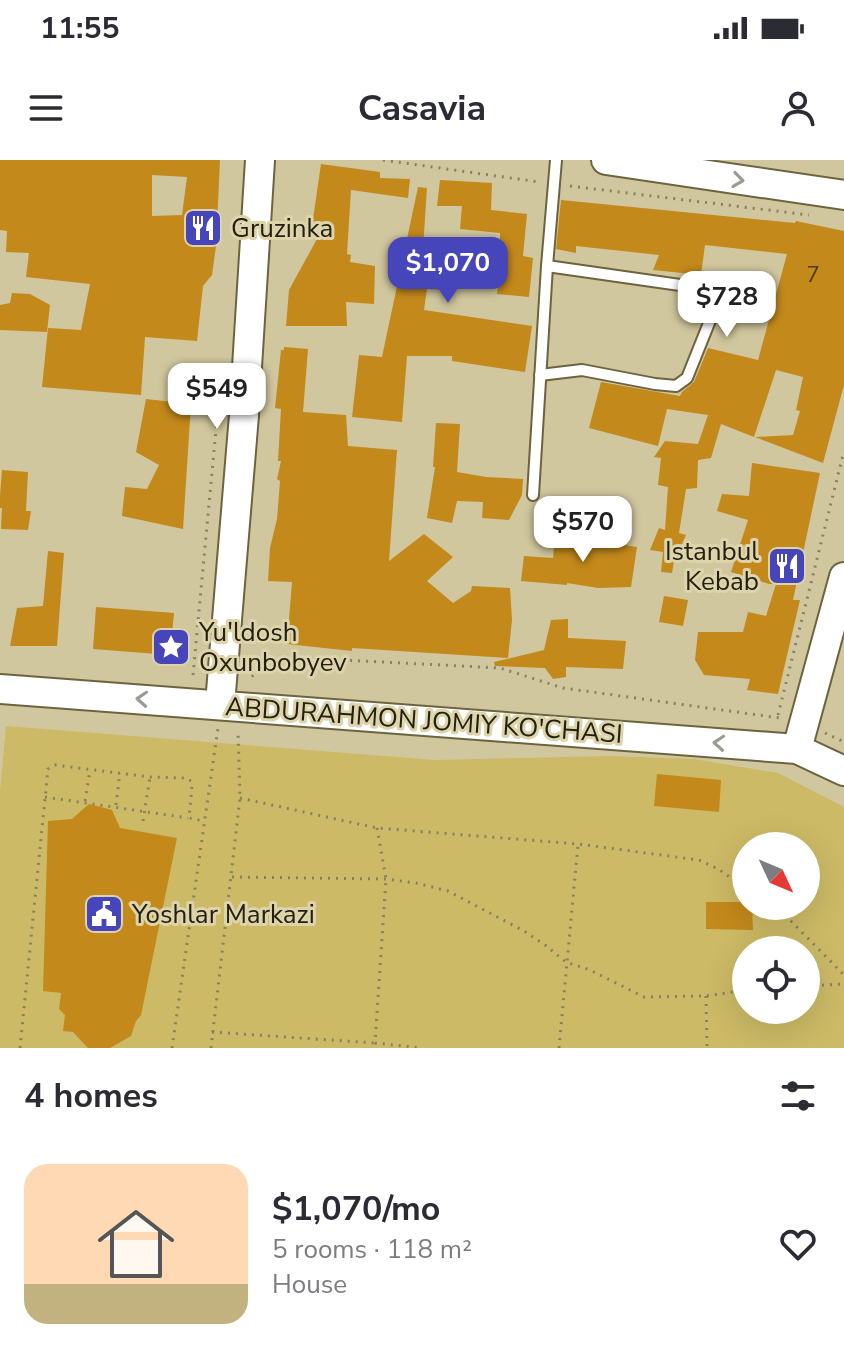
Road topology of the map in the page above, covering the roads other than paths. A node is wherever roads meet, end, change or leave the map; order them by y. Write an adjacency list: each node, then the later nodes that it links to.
1 (260, 160): 10 (main road)
2 (556, 160): 5 (lane)
3 (606, 160): 4 (main road, one-way to 4)
4 (844, 195)
5 (547, 266): 6 (lane); 6 (lane)
6 (540, 375): 7 (lane)
7 (533, 495)
8 (844, 577): 11 (main road)
9 (0, 689): 10 (main road, ABDURAHMON JOMIY KO'CHASI, one-way to 9)
10 (228, 717): 11 (main road, ABDURAHMON JOMIY KO'CHASI, one-way to 10)
11 (792, 731): 12 (main road, ABDURAHMON JOMIY KO'CHASI)
12 (844, 771)

